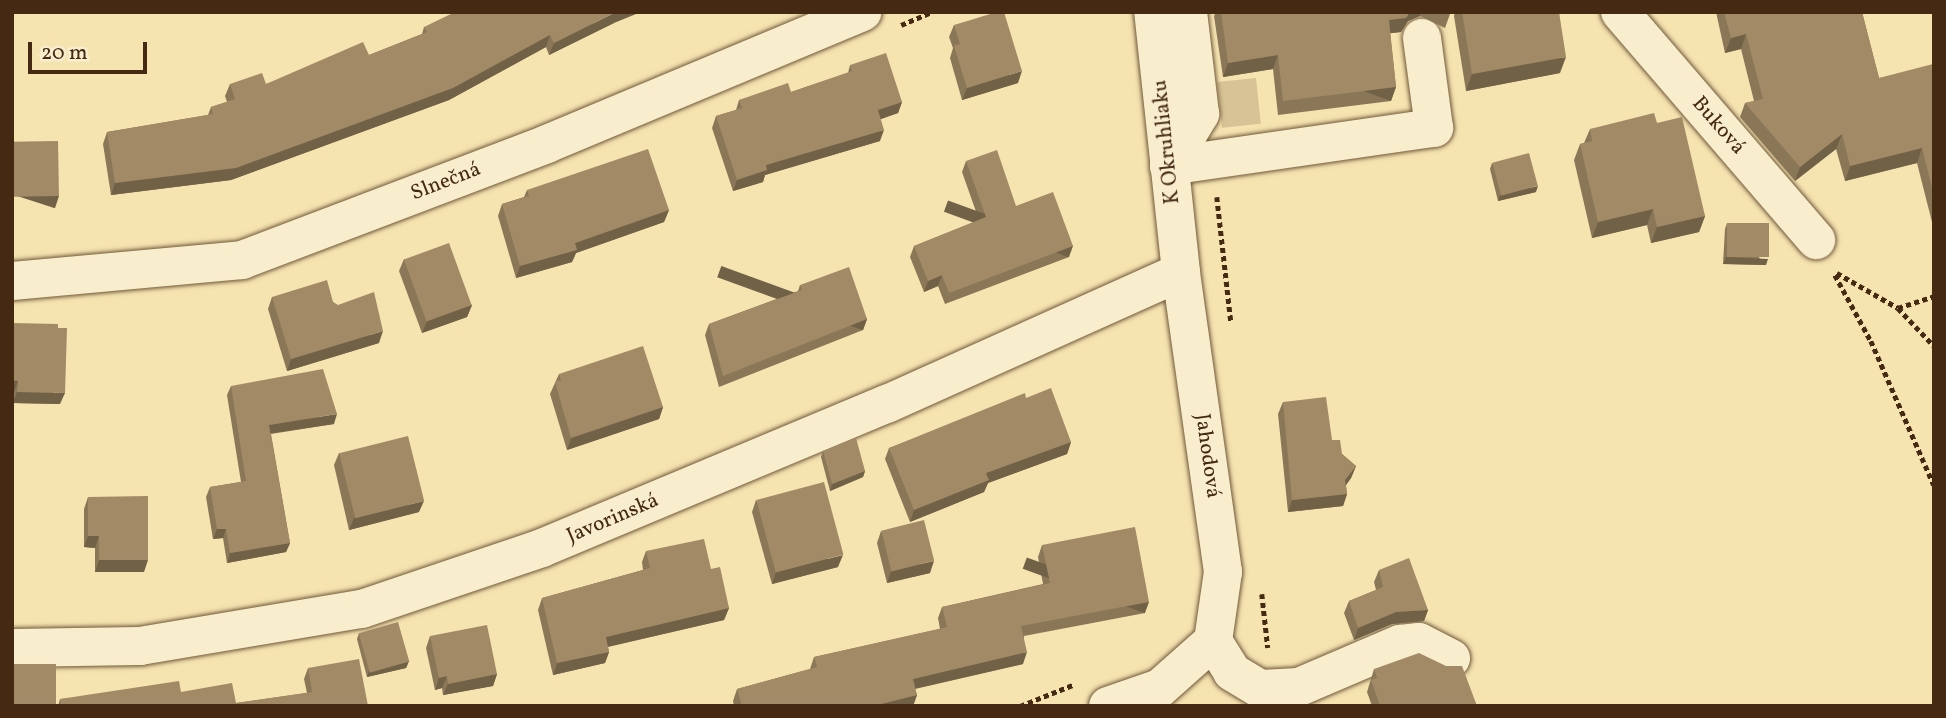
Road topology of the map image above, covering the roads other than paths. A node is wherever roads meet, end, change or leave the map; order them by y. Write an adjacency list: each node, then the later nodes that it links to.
1 (862, 12): 9 (street, Slnečná)
2 (1153, 12): 6 (street, K Okruhliaku)
3 (1188, 12): 6 (street)
4 (1620, 12): 7 (street, Buková)
5 (1422, 38): 6 (street)
6 (1169, 166): 8 (street, K Okruhliaku)
7 (1816, 240)
8 (1181, 272): 10 (street, Jahodová); 11 (street, Javorinská)
9 (12, 281)
10 (1213, 641): 12 (street); 13 (street); 14 (street)
11 (12, 648)
12 (1451, 658)
13 (1096, 693)
14 (1227, 706)

